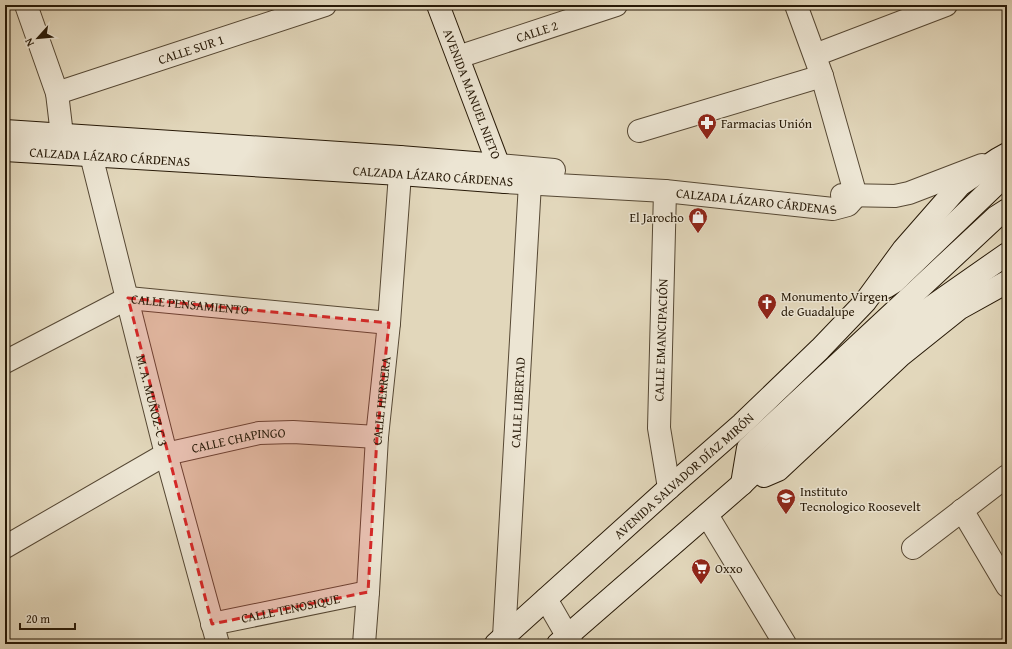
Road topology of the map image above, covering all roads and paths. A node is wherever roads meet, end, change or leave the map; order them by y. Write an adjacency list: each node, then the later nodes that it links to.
1 (26, 5): 10 (street)
2 (325, 5): 10 (street, CALLE SUR 1)
3 (438, 5): 8 (street, AVENIDA MANUEL NIETO)
4 (616, 5): 8 (street, CALLE 2)
5 (796, 5): 7 (street)
6 (946, 5): 7 (street)
7 (815, 55): 9 (street)
8 (458, 57): 18 (street, AVENIDA MANUEL NIETO)
9 (822, 76): 12 (street); 21 (street)
10 (57, 93): 13 (street)
11 (5, 131): 13 (street, CALZADA LÁZARO CÁRDENAS)
12 (639, 131)
13 (62, 135): 17 (street, CALZADA LÁZARO CÁRDENAS)
14 (5, 150): 15 (street, CALZADA LÁZARO CÁRDENAS)
15 (91, 156): 17 (street, CALZADA LÁZARO CÁRDENAS); 25 (street, M. A. MUÑOZ-C 3)
16 (1004, 163): 21 (street, CALZADA LÁZARO CÁRDENAS); 32 (street, AVENIDA SALVADOR DÍAZ MIRÓN)
17 (400, 165): 18 (street, CALZADA LÁZARO CÁRDENAS); 26 (street, CALLE HERRERA)
18 (502, 174): 19 (street, CALZADA LÁZARO CÁRDENAS)
19 (530, 175): 20 (street, CALZADA LÁZARO CÁRDENAS); 21 (street, CALZADA LÁZARO CÁRDENAS); 41 (street, CALLE LIBERTAD)
20 (665, 191): 21 (street, CALZADA LÁZARO CÁRDENAS); 32 (street, CALLE EMANCIPACIÓN)
21 (856, 196)
22 (1007, 210): 31 (street)
23 (1007, 254): 31 (street)
24 (1007, 282): 31 (street)
25 (128, 298): 26 (street, CALLE PENSAMIENTO); 27 (street, CALLE PENSAMIENTO); 29 (street, M. A. MUÑOZ-C 3)
26 (390, 323): 28 (street, CALLE HERRERA)
27 (5, 362)
28 (377, 437): 29 (street, CALLE CHAPINGO); 38 (street, CALLE HERRERA)
29 (166, 454): 35 (street, CALLE CHAPINGO); 40 (street, M. A. MUÑOZ-C 3)
30 (1007, 476): 33 (street)
31 (742, 484): 34 (street)
32 (669, 488): 39 (street, AVENIDA SALVADOR DÍAZ MIRÓN)
33 (962, 510): 36 (street); 37 (street)
34 (707, 515): 42 (street); 44 (street)
35 (5, 547)
36 (913, 548)
37 (1007, 586)
38 (368, 592): 40 (street, CALLE TENOSIQUE); 43 (street, CALLE HERRERA)
39 (546, 599): 41 (street, AVENIDA SALVADOR DÍAZ MIRÓN); 42 (street)
40 (215, 634)
41 (500, 640)
42 (566, 641)
43 (364, 644)
44 (785, 644)

